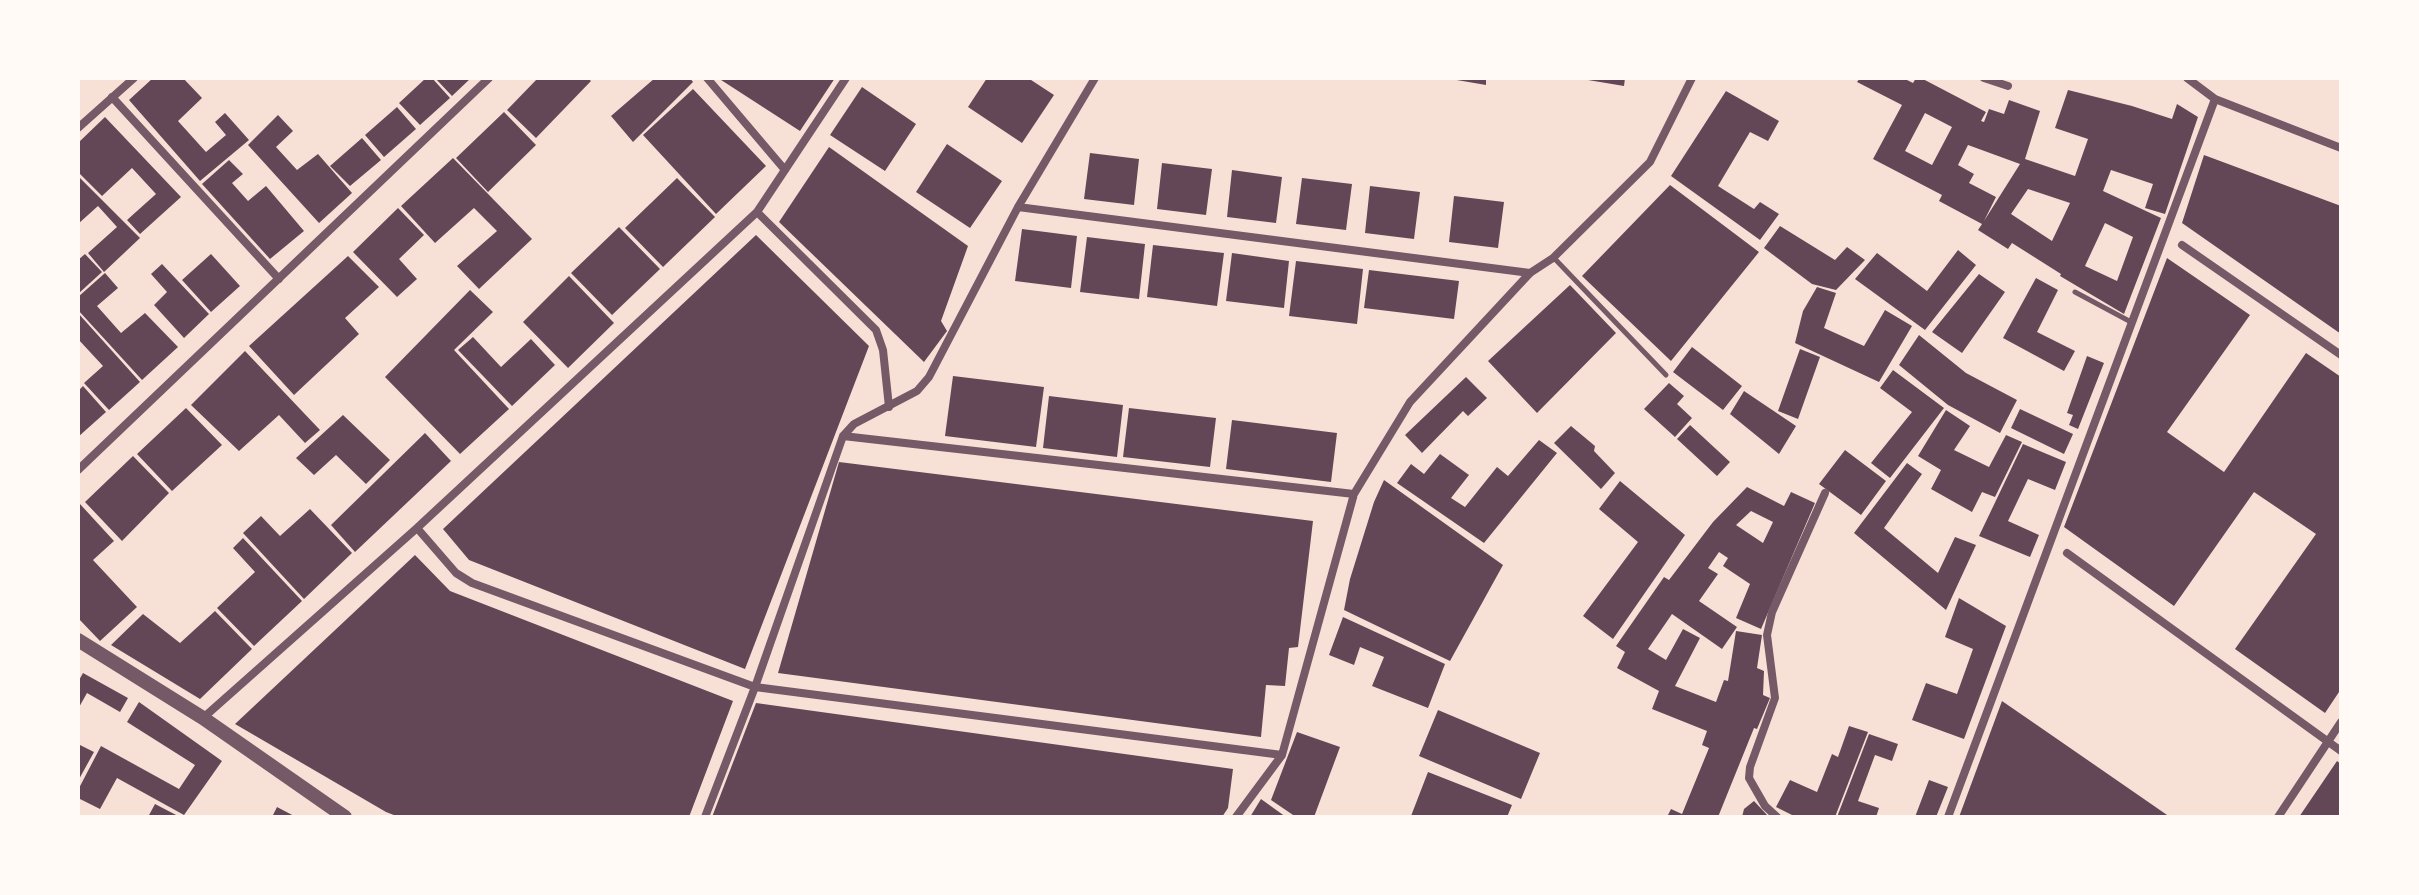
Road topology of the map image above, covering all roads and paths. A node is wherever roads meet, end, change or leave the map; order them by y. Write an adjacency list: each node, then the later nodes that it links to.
1 (134, 78): 10 (street)
2 (489, 78): 20 (street)
3 (707, 78): 14 (street)
4 (846, 78): 14 (street)
5 (1095, 78): 15 (street)
6 (1692, 78): 18 (street)
7 (1984, 78): 9 (street)
8 (2187, 78): 11 (street)
9 (2008, 86)
10 (112, 97): 12 (street); 20 (street)
11 (2215, 99): 13 (street); 22 (street)
12 (78, 128)
13 (2341, 148)
14 (785, 170): 16 (street)
15 (1018, 207): 19 (street); 25 (street)
16 (757, 212): 25 (street); 30 (street)
17 (2182, 245): 23 (street)
18 (1553, 258): 19 (street); 24 (lane)
19 (1530, 273): 29 (street)
20 (279, 279): 27 (street)
21 (2075, 292): 22 (lane)
22 (2132, 322): 43 (street)
23 (2341, 355)
24 (1666, 375)
25 (889, 407): 26 (street)
26 (843, 436): 29 (street); 33 (street)
27 (78, 470)
28 (1825, 493): 42 (street)
29 (1354, 494): 38 (street)
30 (417, 528): 33 (street); 34 (street)
31 (2067, 553): 36 (street)
32 (78, 640): 34 (street)
33 (755, 687): 38 (street); 40 (street)
34 (203, 718): 39 (street)
35 (2341, 722): 36 (street)
36 (2328, 742): 37 (street); 44 (street)
37 (2341, 751)
38 (1282, 755): 41 (street)
39 (345, 817)
40 (705, 817)
41 (1236, 817)
42 (1777, 817)
43 (1948, 817)
44 (2278, 817)

